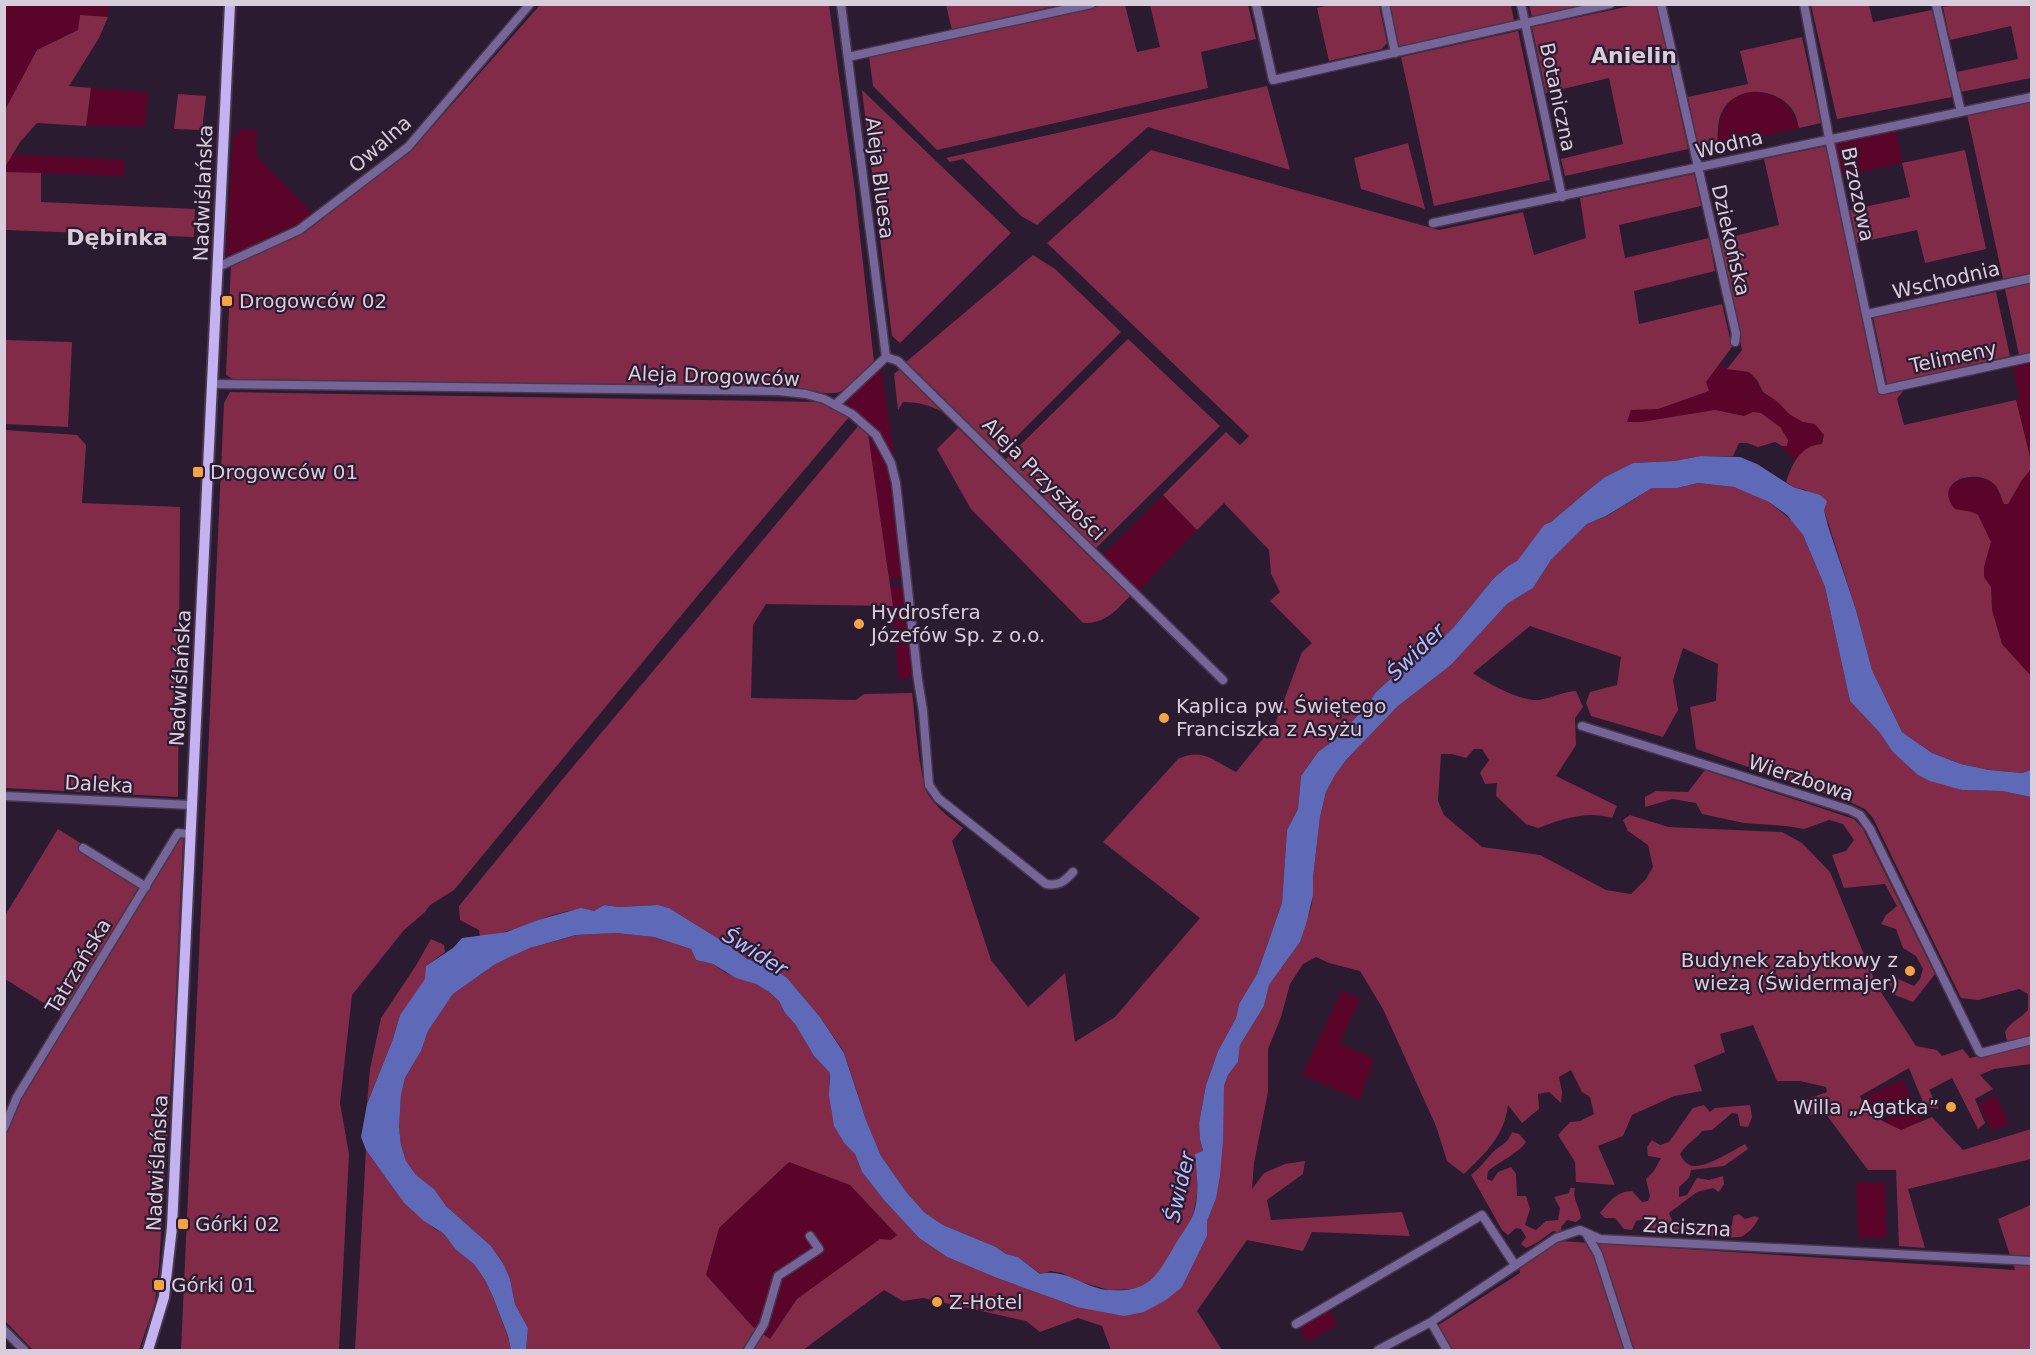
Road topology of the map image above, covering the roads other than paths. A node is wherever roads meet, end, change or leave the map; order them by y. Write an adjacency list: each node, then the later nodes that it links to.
1 (230, 4): 21 (main road, Nadwiślańska)
2 (530, 4): 21 (street, Owalna)
3 (841, 4): 14 (street, Aleja Bluesa)
4 (1091, 4): 14 (street)
5 (1256, 4): 13 (street)
6 (1385, 4): 13 (street)
7 (1521, 4): 12 (street, Botaniczna)
8 (1610, 4): 12 (street)
9 (1661, 4): 18 (street, Dziekońska)
10 (1804, 4): 17 (street, Brzozowa)
11 (1936, 4): 16 (street)
12 (1525, 22): 13 (street); 19 (street, Botaniczna)
13 (1395, 53)
14 (848, 57): 25 (street, Aleja Bluesa)
15 (2031, 97): 16 (street, Wodna)
16 (1961, 112): 17 (street, Wodna)
17 (1830, 138): 18 (street, Wodna); 23 (street, Brzozowa)
18 (1698, 168): 19 (street, Wodna); 24 (street, Dziekońska)
19 (1562, 197): 20 (street, Wodna)
20 (1433, 223)
21 (218, 267): 27 (main road, Nadwiślańska)
22 (2031, 278): 23 (street, Wschodnia)
23 (1867, 314): 28 (street, Brzozowa)
24 (1735, 342)
25 (886, 357): 29 (street); 30 (street, Aleja Przyszłości)
26 (2031, 357): 28 (street, Telimeny)
27 (213, 384): 29 (street, Aleja Drogowców); 33 (main road, Nadwiślańska)
28 (1882, 390)
29 (836, 404): 36 (street, Aleja Drogowców)
30 (1222, 680)
31 (1582, 726): 38 (street, Wierzbowa)
32 (4, 796): 33 (street, Daleka)
33 (191, 805): 34 (main road, Nadwiślańska)
34 (190, 834): 37 (street, Tatrzańska); 50 (main road, Nadwiślańska)
35 (83, 848): 37 (street)
36 (1073, 872)
37 (146, 887): 39 (street, Tatrzańska)
38 (2031, 1040)
39 (4, 1128)
40 (1586, 1232): 42 (street, Zaciszna); 43 (street); 45 (street)
41 (810, 1236): 51 (street)
42 (1600, 1239): 43 (street); 44 (street, Zaciszna)
43 (1598, 1254): 54 (street)
44 (2031, 1262)
45 (1515, 1265): 46 (street); 47 (street)
46 (1431, 1322): 52 (street); 53 (street)
47 (1296, 1323)
48 (4, 1330): 49 (street)
49 (24, 1350)
50 (148, 1350)
51 (748, 1350)
52 (1378, 1350)
53 (1447, 1350)
54 (1629, 1350)

